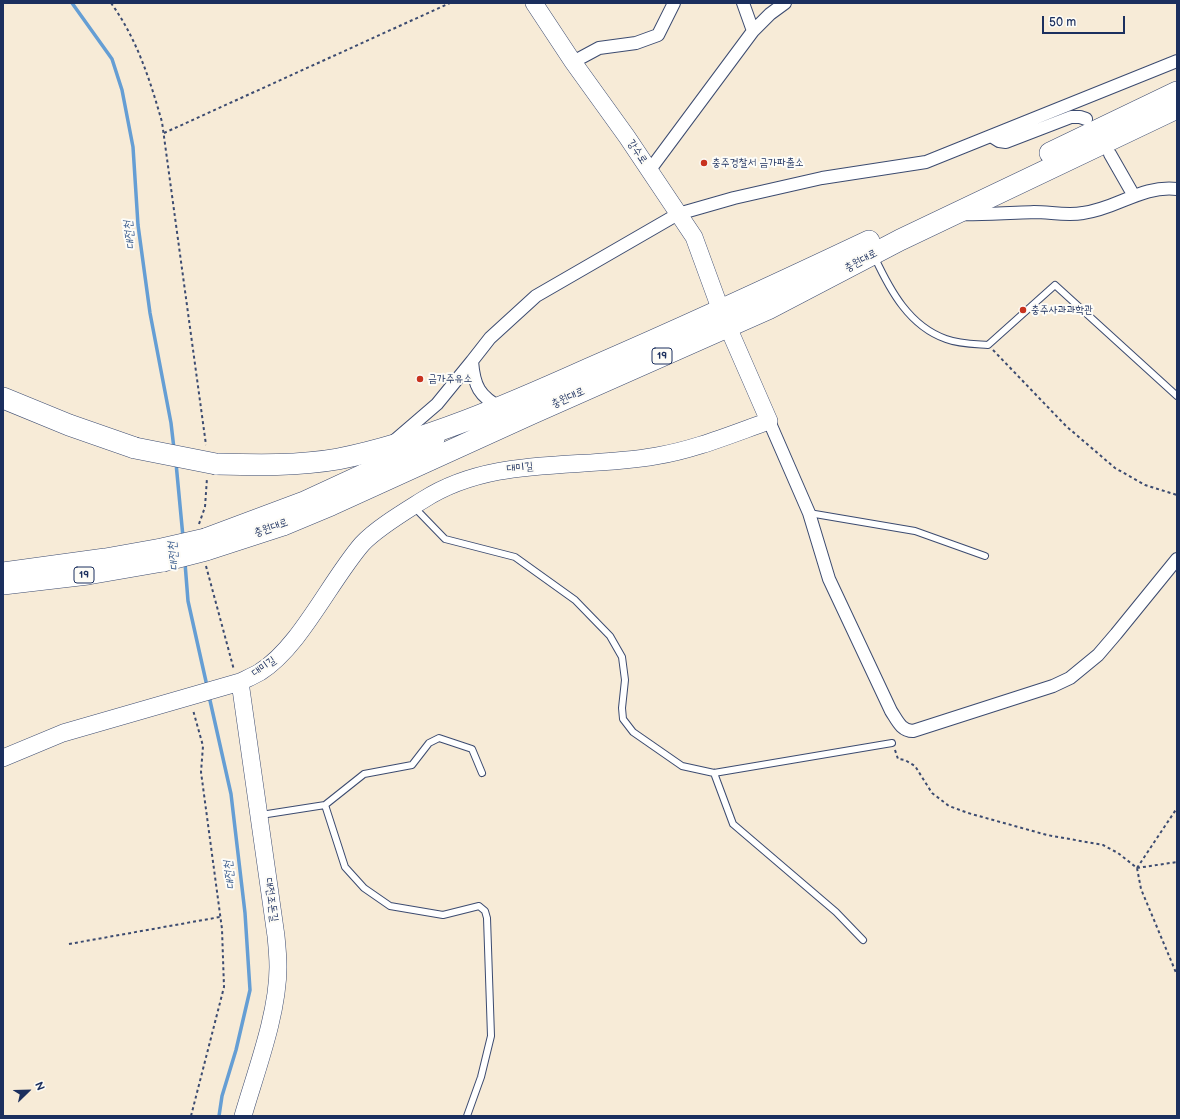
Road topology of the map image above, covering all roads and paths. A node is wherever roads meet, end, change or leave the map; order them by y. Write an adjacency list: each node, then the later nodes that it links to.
1 (111, 3): 13 (path)
2 (450, 3): 13 (path)
3 (534, 3): 9 (street, 강수로)
4 (674, 3): 9 (street)
5 (742, 3): 7 (street)
6 (785, 3): 7 (street)
7 (753, 30): 16 (street)
8 (1177, 61): 15 (street)
9 (572, 62): 16 (street, 강수로)
10 (1177, 92): 12 (highway, 19)
11 (1177, 108): 12 (highway, 19)
12 (1135, 120): 14 (highway, 19)
13 (164, 133): 30 (path)
14 (1102, 135): 15 (street); 18 (street); 20 (highway, 충원대로 / 19); 22 (highway, 충원대로 / 19)
15 (991, 136): 19 (street)
16 (649, 170): 19 (street, 강수로)
17 (1177, 189): 18 (street)
18 (1134, 196): 20 (street)
19 (678, 214): 22 (street, 강수로); 24 (street)
20 (955, 214): 21 (highway, 충원대로 / 19)
21 (873, 254): 22 (highway, 충원대로 / 19); 23 (lane)
22 (725, 319): 27 (highway, 충원대로 / 19); 28 (street); 34 (highway, 충원대로 / 19)
23 (988, 345): 25 (lane); 31 (path)
24 (472, 361): 27 (street); 29 (street)
25 (1177, 396)
26 (3, 398): 30 (highway, 충원대로, bridge)
27 (501, 408): 29 (highway, 충원대로); 34 (street)
28 (769, 421): 32 (street, 대미길); 33 (street)
29 (389, 446): 30 (highway, 충원대로)
30 (209, 461): 34 (path)
31 (1177, 495)
32 (413, 506): 40 (street, 대미길); 45 (lane)
33 (809, 513): 36 (lane); 37 (street)
34 (204, 544): 35 (highway, 충원대로 / 19, bridge); 40 (path)
35 (162, 554): 38 (street, 충원대로); 39 (highway, 충원대로 / 19)
36 (985, 556)
37 (1177, 559)
38 (3, 571)
39 (3, 584)
40 (235, 683): 41 (street, 대미길); 48 (street, 대전조돈길)
41 (191, 703): 43 (street); 51 (path)
42 (892, 743): 45 (lane); 50 (path)
43 (3, 758)
44 (482, 773): 46 (lane)
45 (714, 773): 52 (lane)
46 (325, 805): 48 (lane); 57 (lane)
47 (1177, 808): 50 (path)
48 (259, 816): 56 (street, 대전조돈길)
49 (1177, 862): 50 (path)
50 (1137, 868): 54 (path)
51 (220, 917): 53 (path); 55 (path)
52 (863, 940)
53 (69, 944)
54 (1177, 975)
55 (191, 1116)
56 (244, 1116)
57 (467, 1116)

